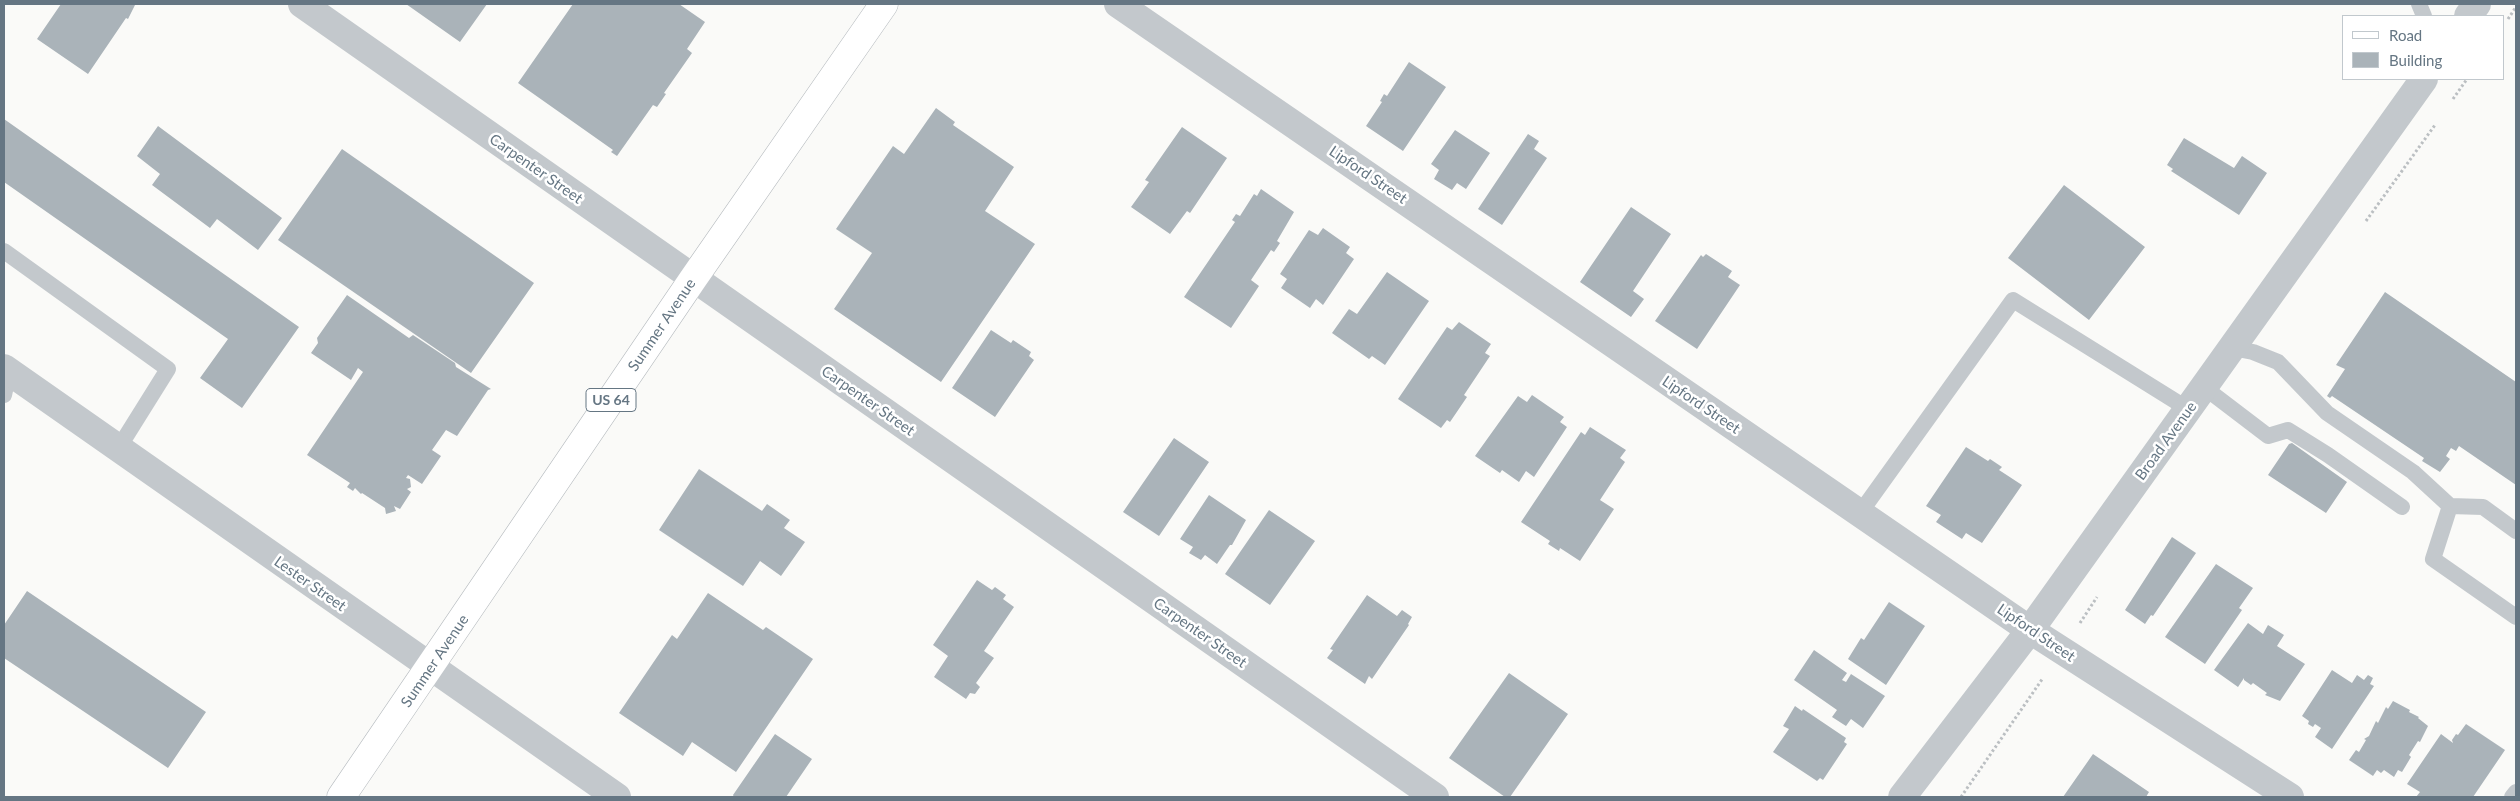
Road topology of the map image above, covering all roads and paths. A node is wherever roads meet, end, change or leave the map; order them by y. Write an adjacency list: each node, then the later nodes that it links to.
1 (302, 4): 10 (street, Carpenter Street)
2 (884, 4): 10 (main road, Summer Avenue / US 64)
3 (1118, 4): 18 (street, Lipford Street)
4 (2477, 4): 6 (street)
5 (2516, 7): 7 (path)
6 (2469, 15)
7 (2505, 24)
8 (2423, 80): 11 (street, Broad Avenue)
9 (4, 251): 15 (lane)
10 (693, 279): 22 (main road, Summer Avenue / US 64); 26 (street, Carpenter Street)
11 (2232, 348): 13 (street, Broad Avenue); 16 (lane)
12 (5, 378): 15 (street, Lester Street)
13 (2204, 388): 14 (street, Broad Avenue); 17 (lane)
14 (2188, 409): 18 (lane); 21 (street, Broad Avenue)
15 (118, 449): 22 (street, Lester Street)
16 (2450, 506): 19 (lane); 20 (lane)
17 (2402, 507)
18 (1860, 513): 21 (street, Lipford Street)
19 (2516, 531)
20 (2516, 617)
21 (2030, 630): 27 (street, Broad Avenue); 28 (street, Lipford Street)
22 (430, 668): 24 (main road, Summer Avenue / US 64); 25 (street, Lester Street)
23 (2516, 792): 29 (lane)
24 (341, 797)
25 (617, 797)
26 (1435, 797)
27 (1902, 797)
28 (2290, 797)
29 (2512, 797)

